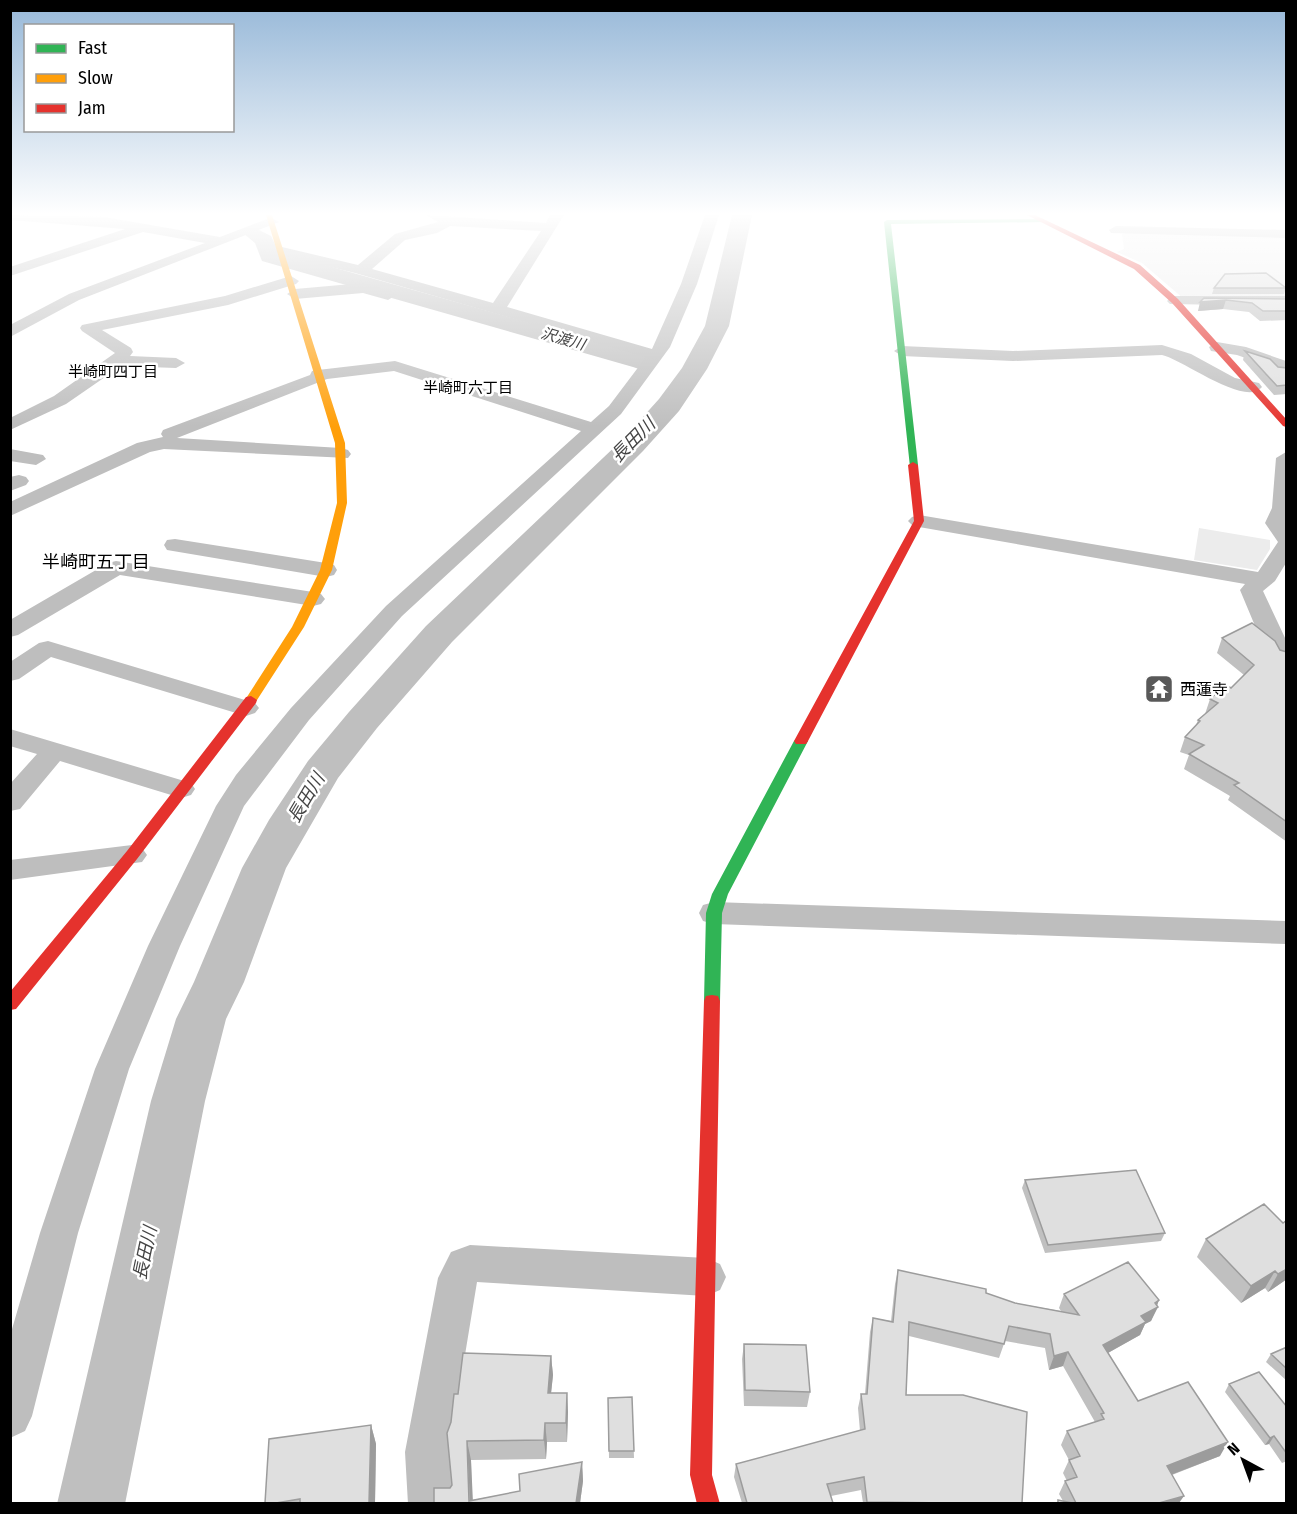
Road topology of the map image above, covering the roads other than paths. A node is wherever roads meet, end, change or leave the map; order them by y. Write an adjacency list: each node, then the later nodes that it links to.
1 (104, 286): 12 (street)
2 (412, 286): 11 (street)
3 (513, 286): 11 (street)
4 (688, 286): 17 (street)
5 (894, 286): 14 (street)
6 (1158, 286): 9 (street)
7 (293, 288): 8 (street); 15 (street); 19 (street)
8 (406, 301)
9 (1175, 301): 10 (street); 13 (street)
10 (1287, 301)
11 (493, 310): 17 (street)
12 (10, 332)
13 (1217, 347): 18 (street); 20 (street)
14 (902, 351): 20 (street); 30 (street)
15 (117, 361): 16 (street); 22 (street)
16 (176, 363)
17 (643, 364): 23 (street)
18 (1287, 368)
19 (318, 376): 23 (street); 24 (street); 25 (street)
20 (1253, 387): 21 (street)
21 (1287, 424)
22 (10, 425)
23 (595, 429): 51 (street)
24 (170, 434)
25 (340, 454): 29 (street); 34 (street)
26 (10, 455): 28 (street)
27 (1287, 458): 31 (street)
28 (36, 459)
29 (10, 510)
30 (919, 521): 35 (street); 47 (street)
31 (1287, 538)
32 (175, 544): 34 (street)
33 (1287, 547): 35 (street)
34 (326, 570): 36 (street)
35 (1262, 580): 38 (street)
36 (313, 599): 37 (street); 40 (street)
37 (10, 630)
38 (1287, 658)
39 (10, 674): 40 (street)
40 (246, 708): 43 (street)
41 (10, 737): 42 (street)
42 (53, 752): 43 (street); 44 (street)
43 (181, 789): 45 (street)
44 (10, 802)
45 (132, 855): 46 (street); 49 (street)
46 (10, 870)
47 (714, 913): 48 (street); 50 (street)
48 (1287, 933)
49 (10, 1004)
50 (706, 1277): 52 (street); 53 (street)
51 (10, 1416)
52 (431, 1503)
53 (709, 1503)

